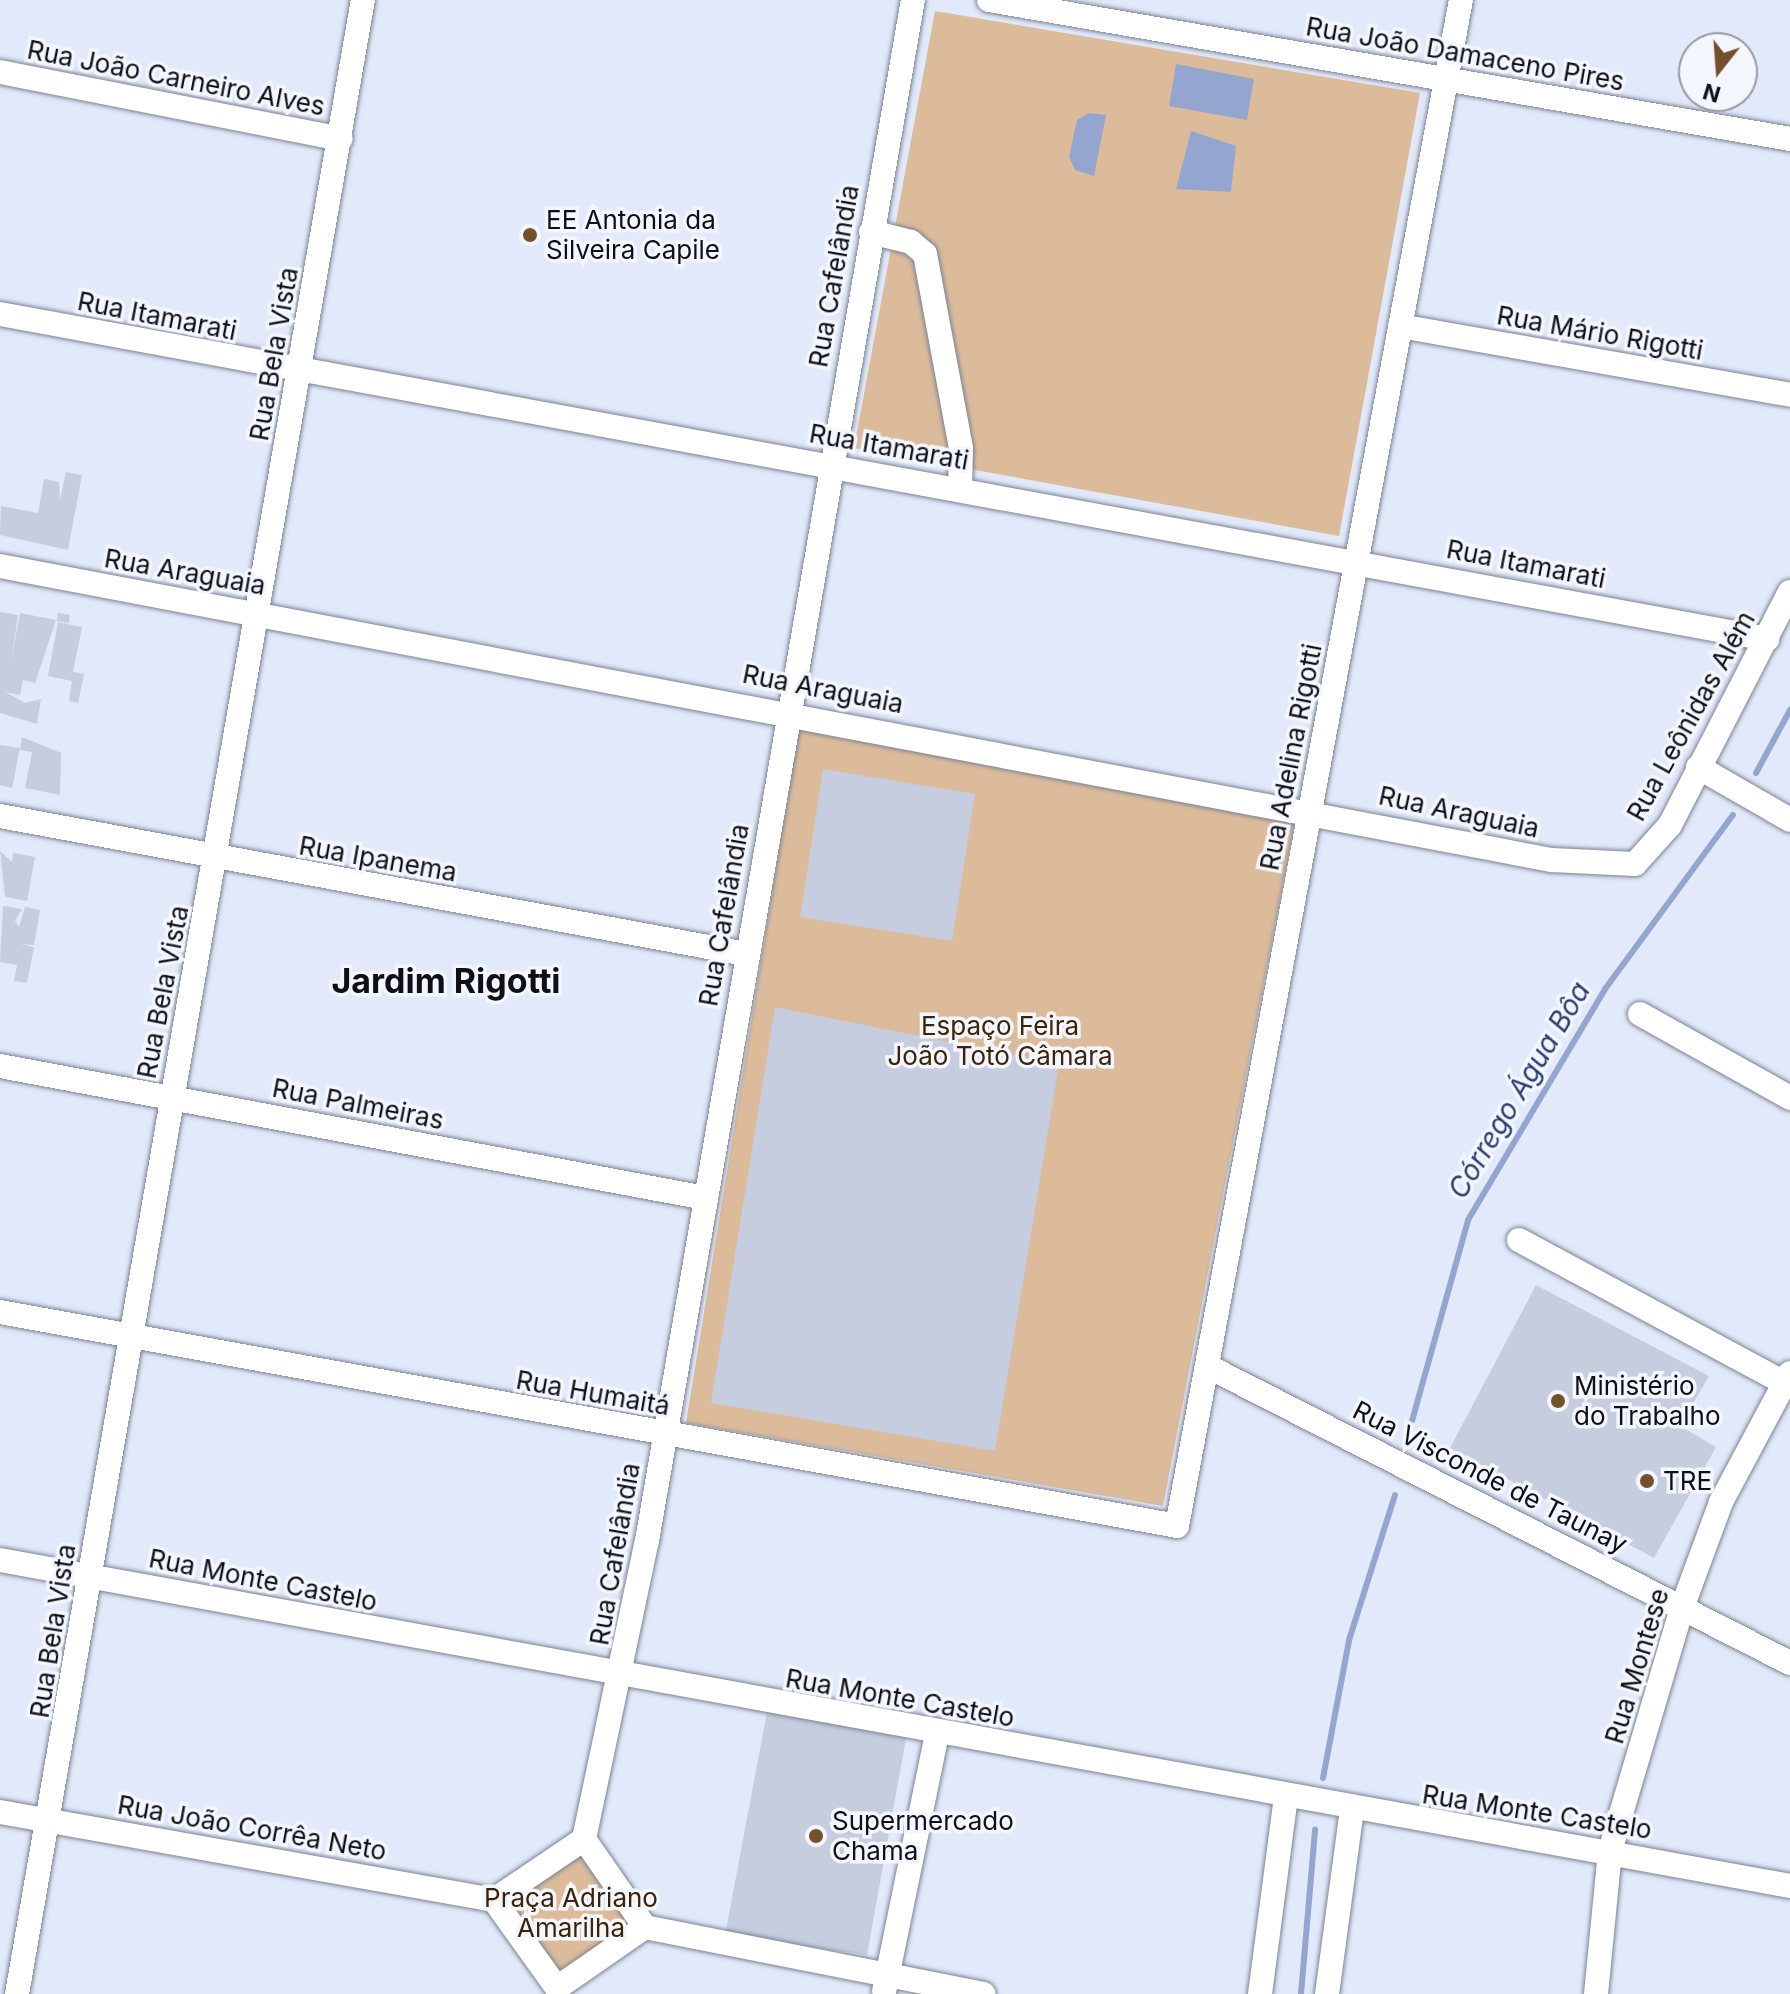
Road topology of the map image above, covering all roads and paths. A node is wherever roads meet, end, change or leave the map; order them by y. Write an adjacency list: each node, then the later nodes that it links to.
1 (363, 0): 7 (street, Rua Bela Vista)
2 (913, 0): 9 (street, Rua Cafelândia)
3 (989, 0): 6 (street, Rua João Damaceno Pires)
4 (1461, 0): 6 (street, Rua Adelina Rigotti)
5 (0, 72): 7 (street, Rua João Carneiro Alves)
6 (1446, 79): 8 (street, Rua João Damaceno Pires); 11 (street, Rua Adelina Rigotti)
7 (340, 139): 12 (street, Rua Bela Vista)
8 (1790, 139)
9 (871, 232): 14 (street, Rua Cafelândia); 15 (street)
10 (0, 314): 12 (street, Rua Itamarati)
11 (1400, 326): 13 (street, Rua Mário Rigotti); 16 (street, Rua Adelina Rigotti)
12 (300, 372): 14 (street, Rua Itamarati); 19 (street, Rua Bela Vista)
13 (1790, 395)
14 (828, 464): 15 (street, Rua Itamarati); 21 (street, Rua Cafelândia)
15 (960, 488): 16 (street, Rua Itamarati)
16 (1356, 560): 20 (street, Rua Itamarati); 23 (street, Rua Adelina Rigotti)
17 (0, 566): 19 (street, Rua Araguaia)
18 (1790, 592): 20 (street, Rua Leônidas Além)
19 (257, 613): 21 (street, Rua Araguaia); 26 (street, Rua Bela Vista)
20 (1767, 639): 22 (street, Rua Leônidas Além)
21 (787, 710): 23 (street, Rua Araguaia); 28 (street, Rua Cafelândia)
22 (1698, 767): 25 (street); 27 (street, Rua Leônidas Além)
23 (1309, 810): 27 (street, Rua Araguaia); 37 (street, Rua Adelina Rigotti)
24 (0, 816): 26 (street, Rua Ipanema)
25 (1790, 820)
26 (217, 858): 28 (street, Rua Ipanema); 31 (street, Rua Bela Vista)
27 (1635, 864)
28 (746, 954): 33 (street, Rua Cafelândia)
29 (1640, 1014): 32 (street)
30 (0, 1066): 31 (street, Rua Palmeiras)
31 (171, 1098): 33 (street, Rua Palmeiras); 36 (street, Rua Bela Vista)
32 (1790, 1098)
33 (705, 1198): 39 (street, Rua Cafelândia)
34 (1519, 1240): 38 (street)
35 (0, 1312): 36 (street, Rua Humaitá)
36 (129, 1336): 39 (street, Rua Humaitá); 42 (street, Rua Bela Vista)
37 (1207, 1366): 40 (street, Rua Adelina Rigotti); 43 (street, Rua Visconde de Taunay)
38 (1788, 1381): 43 (street, Rua Montese)
39 (665, 1435): 40 (street, Rua Humaitá); 45 (street, Rua Cafelândia)
40 (1177, 1526)
41 (0, 1560): 42 (street, Rua Monte Castelo)
42 (90, 1576): 45 (street, Rua Monte Castelo); 50 (street, Rua Bela Vista)
43 (1683, 1605): 44 (street, Rua Visconde de Taunay); 52 (street, Rua Montese)
44 (1790, 1663)
45 (621, 1677): 46 (street, Rua Monte Castelo); 51 (street, Rua Cafelândia)
46 (937, 1733): 47 (street, Rua Monte Castelo); 56 (street)
47 (1286, 1796): 48 (street, Rua Monte Castelo); 60 (street)
48 (1352, 1810): 52 (street, Rua Monte Castelo); 61 (street)
49 (0, 1812): 50 (street, Rua João Corrêa Neto)
50 (50, 1821): 54 (street, Rua João Corrêa Neto); 58 (street, Rua Bela Vista)
51 (584, 1839): 54 (street); 55 (street)
52 (1610, 1851): 53 (street, Rua Monte Castelo); 62 (street, Rua Montese)
53 (1790, 1886)
54 (494, 1900): 57 (street)
55 (645, 1927): 56 (street); 57 (street)
56 (885, 1986): 59 (street)
57 (556, 1991)
58 (17, 1994)
59 (983, 1994)
60 (1260, 1994)
61 (1327, 1994)
62 (1596, 1994)

